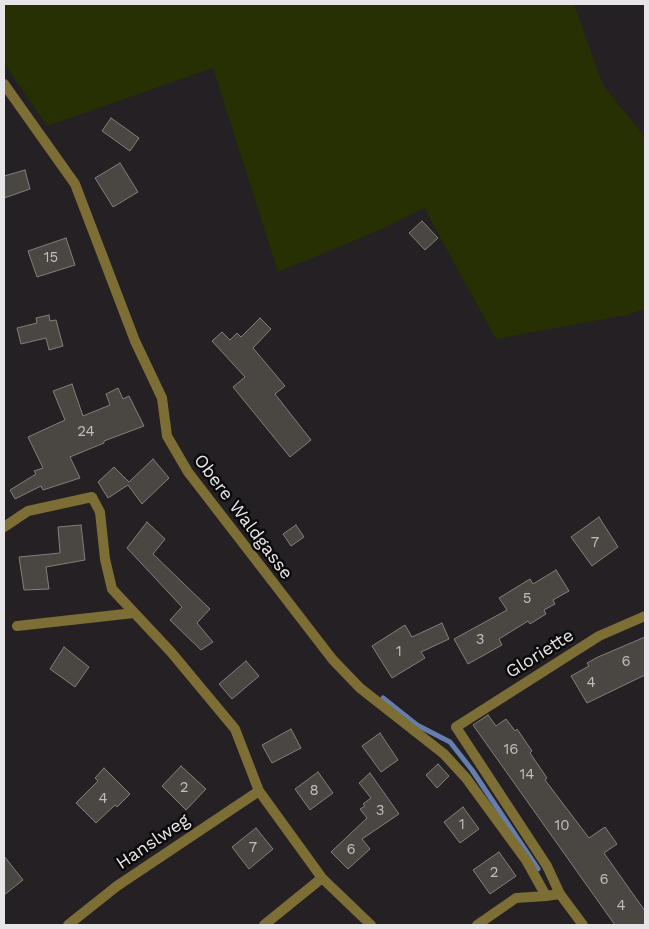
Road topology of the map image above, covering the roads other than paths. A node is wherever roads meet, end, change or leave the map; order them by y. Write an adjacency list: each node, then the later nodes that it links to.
1 (4, 84): 9 (street, Obere Waldgasse)
2 (4, 527): 3 (street)
3 (134, 613): 5 (street); 6 (street)
4 (645, 616): 8 (street, Gloriette)
5 (17, 626)
6 (259, 790): 7 (street); 10 (street, Hanslweg)
7 (322, 878): 11 (street); 12 (street)
8 (560, 894): 9 (street); 14 (street)
9 (546, 896): 13 (street)
10 (68, 925)
11 (264, 925)
12 (371, 925)
13 (477, 925)
14 (583, 925)

